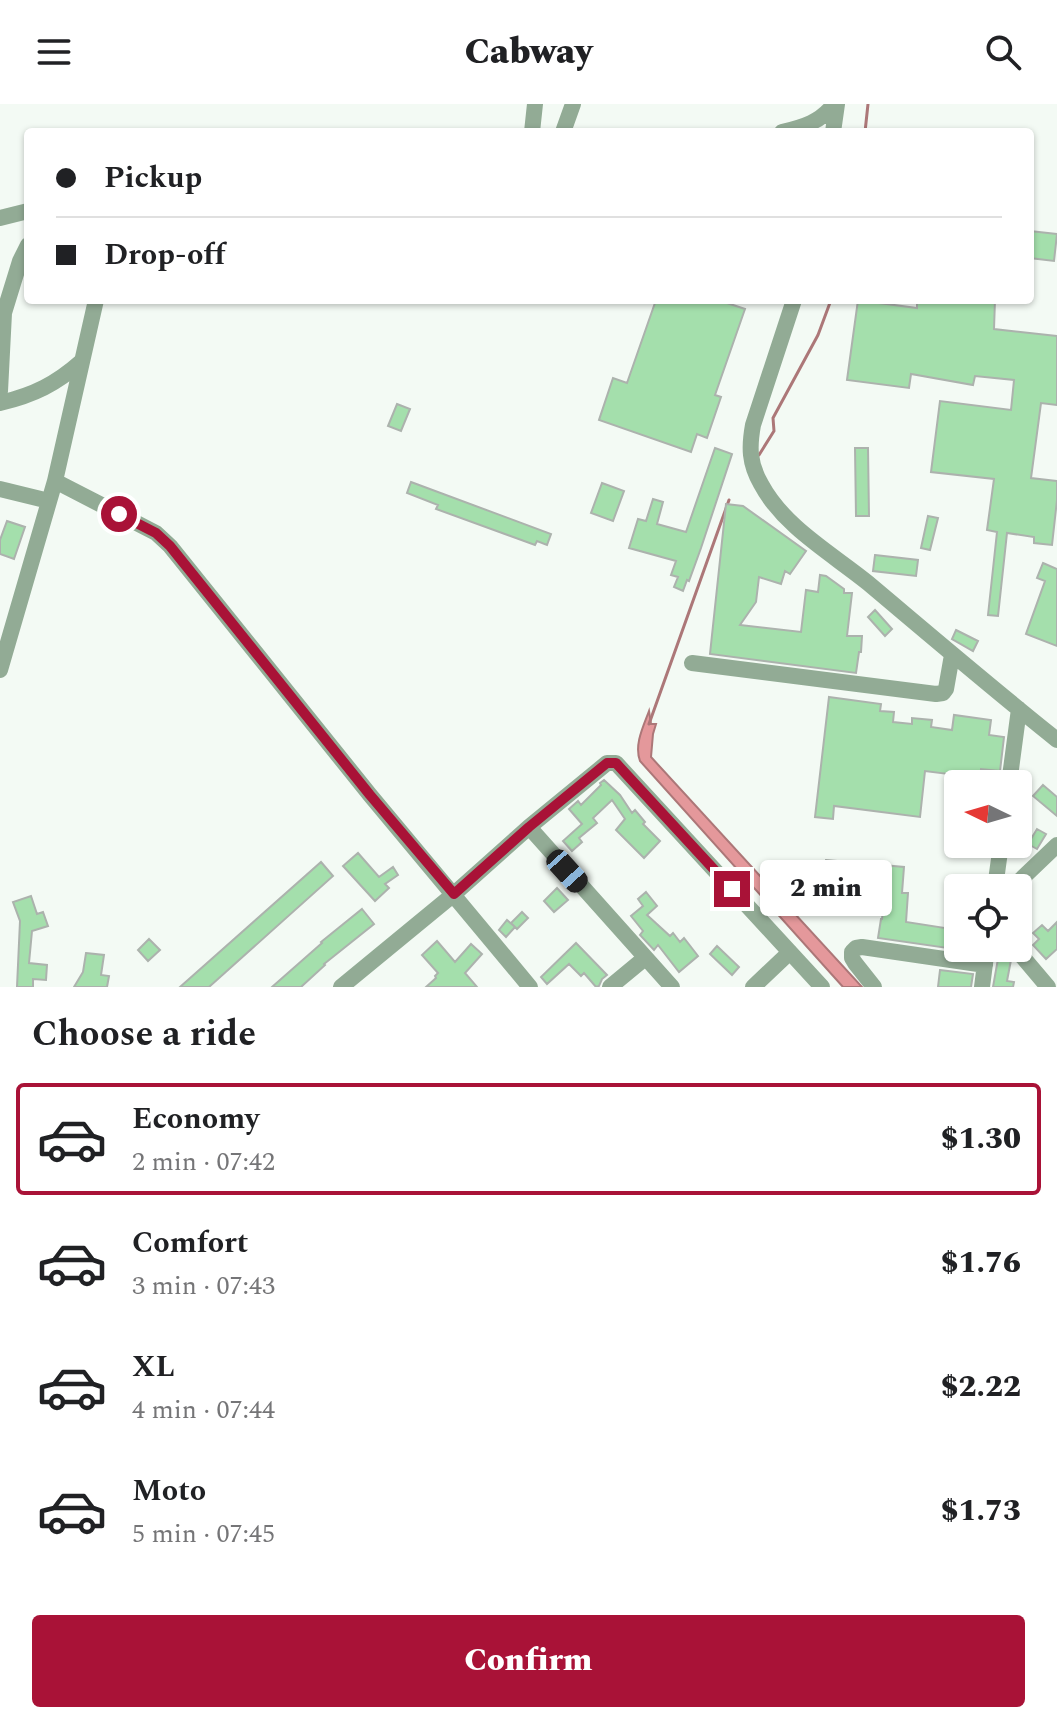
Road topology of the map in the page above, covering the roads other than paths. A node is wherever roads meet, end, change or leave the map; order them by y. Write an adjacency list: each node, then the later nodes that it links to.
1 (535, 104): 4 (street)
2 (573, 104): 5 (street)
3 (836, 104): 6 (street); 7 (street)
4 (532, 128)
5 (564, 128)
6 (799, 128)
7 (833, 128)
8 (24, 212): 9 (street)
9 (0, 218)
10 (24, 253): 13 (street)
11 (95, 304): 14 (street)
12 (793, 304): 20 (street)
13 (2, 313): 15 (street)
14 (82, 361): 16 (street); 17 (street)
15 (0, 391)
16 (0, 403)
17 (55, 481): 19 (street); 29 (street)
18 (0, 489): 19 (street)
19 (49, 501): 22 (street)
20 (952, 655): 21 (street); 23 (street)
21 (692, 663)
22 (1, 666)
23 (1019, 709): 24 (street); 25 (street)
24 (1057, 740)
25 (1011, 770)
26 (529, 827): 29 (street); 30 (street); 32 (street)
27 (1057, 845): 28 (street)
28 (1027, 874)
29 (454, 894): 35 (street); 36 (street)
30 (790, 952): 39 (street); 40 (street)
31 (944, 953): 41 (street)
32 (645, 958): 37 (street); 38 (street)
33 (985, 962): 42 (street)
34 (1027, 962): 43 (street)
35 (522, 984)
36 (341, 987)
37 (610, 987)
38 (672, 987)
39 (753, 987)
40 (822, 987)
41 (874, 987)
42 (982, 987)
43 (1048, 987)

